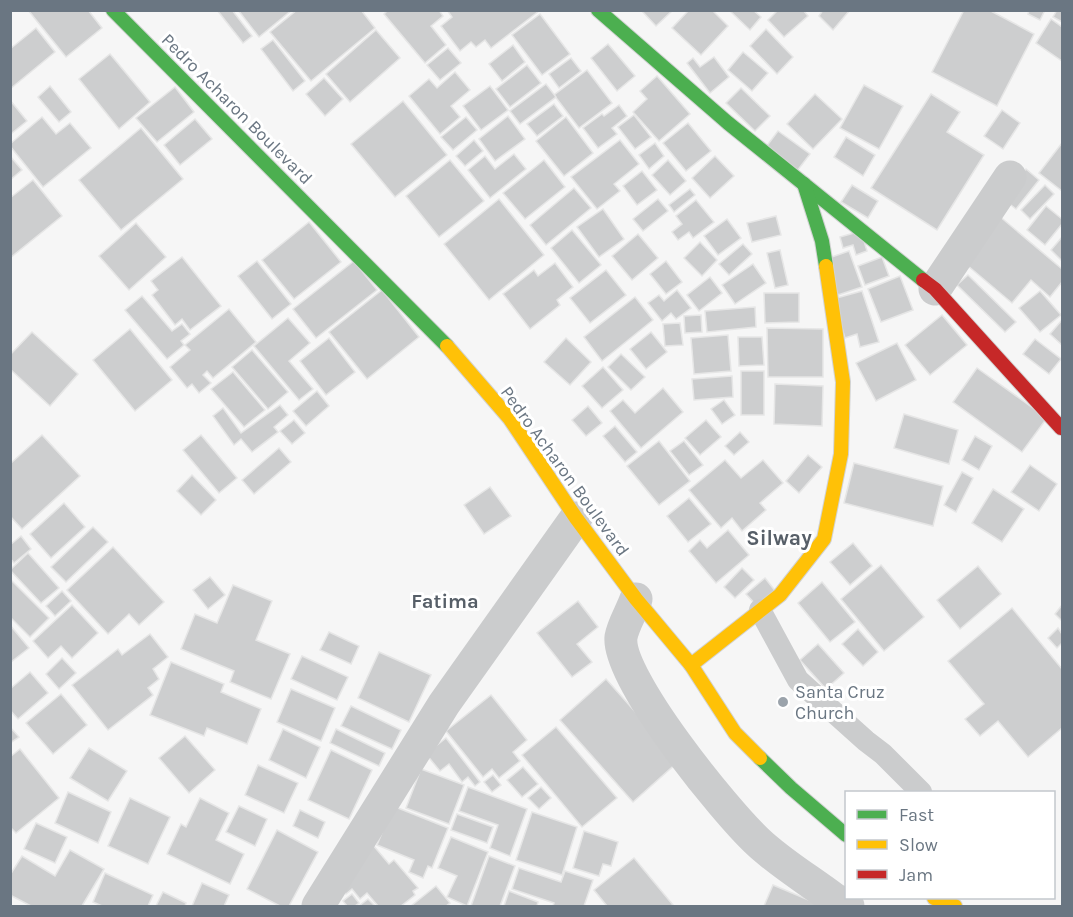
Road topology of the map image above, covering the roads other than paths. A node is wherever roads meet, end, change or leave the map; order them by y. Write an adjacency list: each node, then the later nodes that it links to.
1 (113, 10): 7 (street, Pedro Acharon Boulevard)
2 (602, 12): 4 (street)
3 (1010, 177): 5 (street)
4 (804, 184): 5 (street); 9 (street)
5 (935, 289): 6 (street)
6 (1061, 428)
7 (576, 518): 8 (street, Pedro Acharon Boulevard); 14 (street)
8 (636, 599): 10 (street, Pedro Acharon Boulevard); 15 (street)
9 (760, 610): 10 (street); 11 (lane)
10 (691, 664): 12 (street, Pedro Acharon Boulevard)
11 (920, 791)
12 (845, 834)
13 (939, 899): 16 (street)
14 (318, 906)
15 (848, 906)
16 (955, 906)

